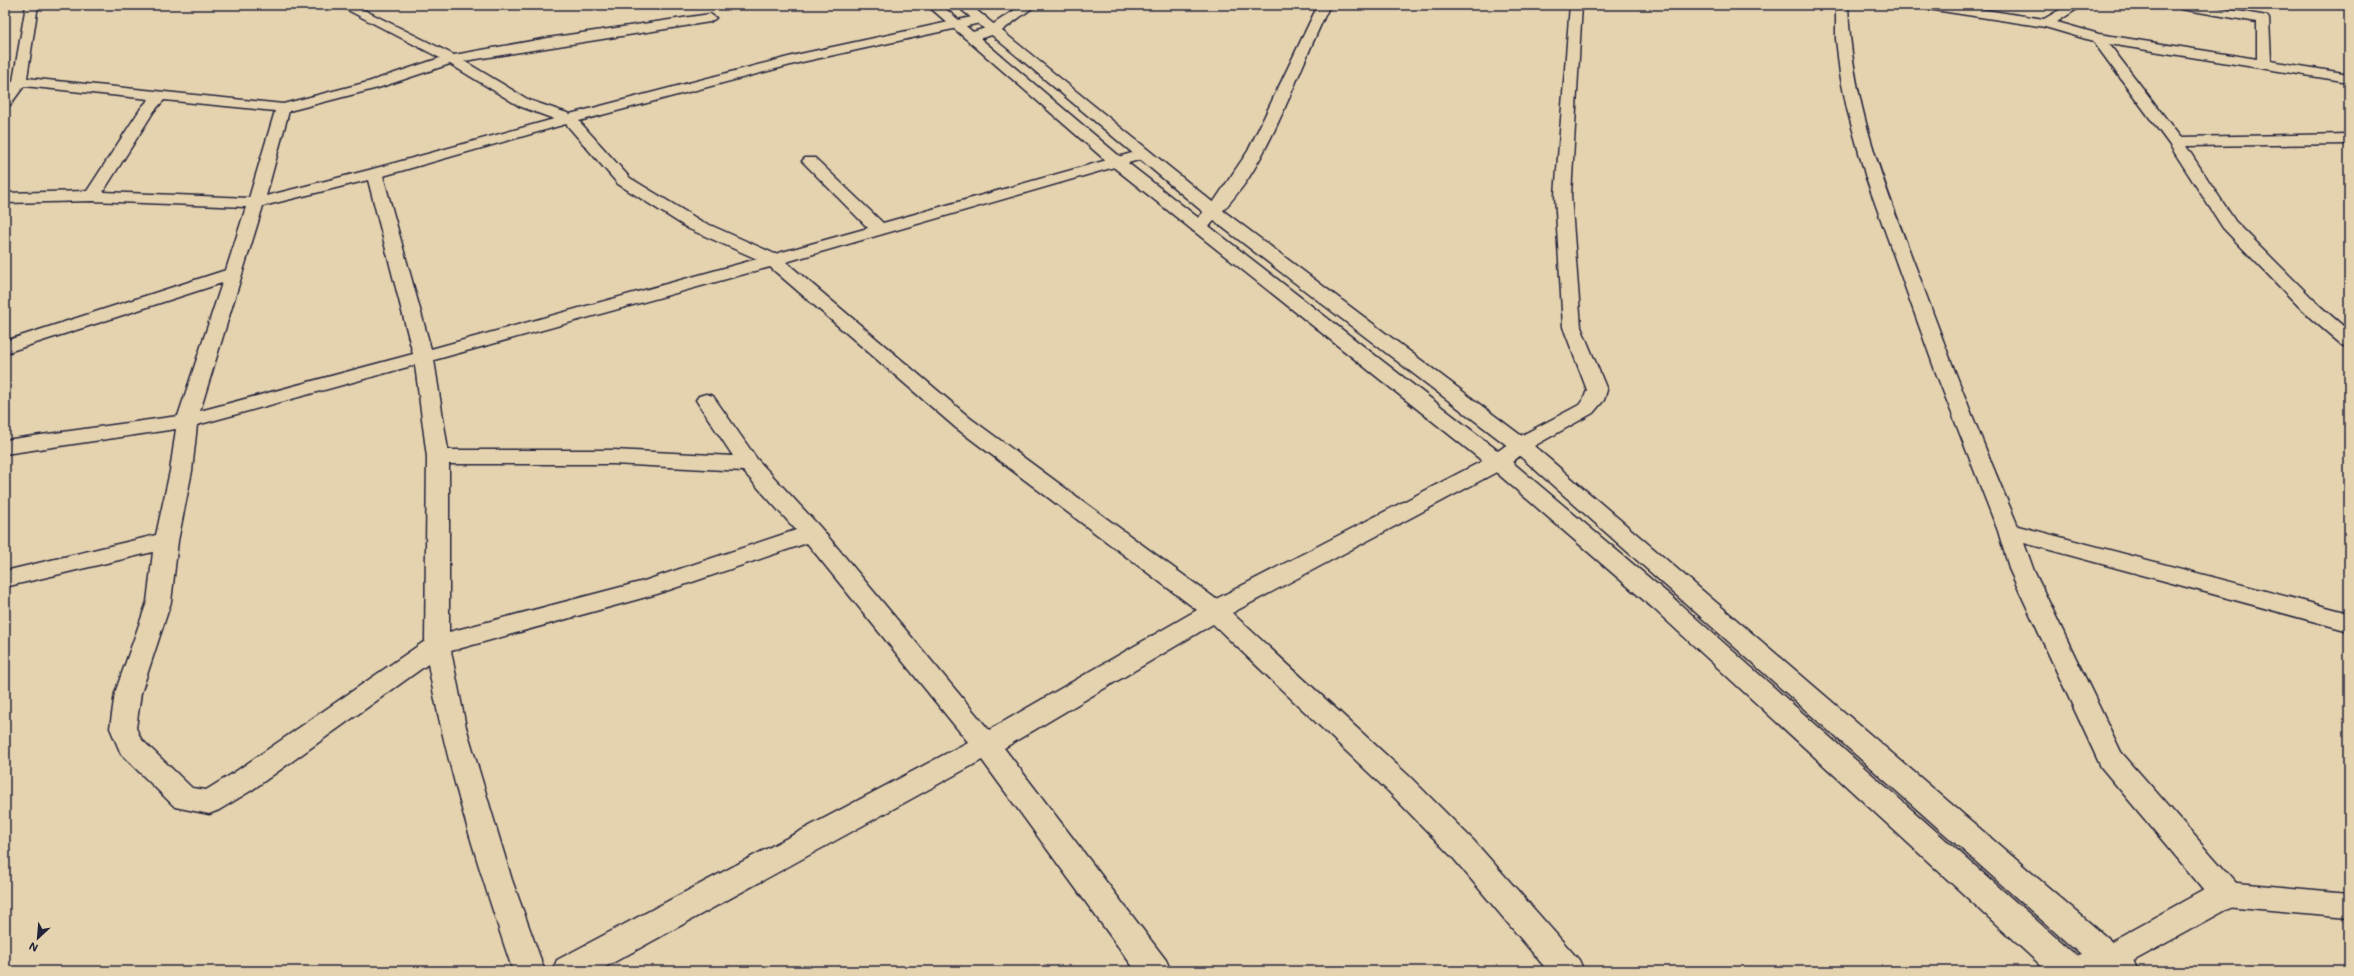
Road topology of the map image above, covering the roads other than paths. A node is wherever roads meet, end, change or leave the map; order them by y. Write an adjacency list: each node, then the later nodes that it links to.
1 (32, 5): 21 (street)
2 (349, 5): 18 (street)
3 (933, 5): 16 (street)
4 (962, 5): 16 (street)
5 (1030, 5): 16 (street)
6 (1324, 5): 35 (street)
7 (1576, 5): 45 (street)
8 (1842, 5): 50 (street)
9 (1928, 5): 15 (street)
10 (2078, 5): 15 (street)
11 (2181, 5): 14 (street)
12 (2262, 5): 14 (street)
13 (710, 18): 18 (street)
14 (2263, 19): 19 (street)
15 (2046, 23): 17 (street)
16 (975, 28): 25 (street); 28 (street); 30 (street)
17 (2098, 38): 19 (street); 27 (street)
18 (452, 59): 24 (street); 25 (street)
19 (2264, 65): 20 (street)
20 (2349, 78)
21 (20, 81): 22 (street); 23 (street)
22 (161, 94): 24 (street); 32 (street)
23 (5, 102)
24 (283, 108): 34 (street)
25 (569, 119): 31 (street); 38 (street)
26 (2349, 140): 27 (street)
27 (2176, 142): 40 (street)
28 (1144, 154): 30 (street); 35 (street)
29 (810, 161): 37 (street)
30 (1118, 163): 36 (street); 37 (street)
31 (374, 174): 34 (street); 42 (street)
32 (92, 196): 33 (street); 34 (street)
33 (5, 198)
34 (256, 203): 39 (street)
35 (1215, 213): 36 (street); 45 (street)
36 (1199, 228): 48 (street)
37 (880, 230): 38 (street)
38 (772, 260): 42 (street); 54 (street)
39 (232, 274): 41 (street); 44 (street)
40 (2349, 341)
41 (5, 347)
42 (424, 357): 44 (street); 47 (street)
43 (706, 400): 49 (street)
44 (187, 421): 46 (street); 52 (street)
45 (1520, 445): 48 (street); 60 (street)
46 (5, 447)
47 (438, 457): 49 (street); 56 (street)
48 (1498, 462): 54 (street); 65 (street)
49 (749, 464): 51 (street)
50 (2009, 531): 55 (street); 58 (street)
51 (812, 533): 56 (street); 57 (street)
52 (166, 541): 53 (street); 56 (street)
53 (5, 579)
54 (1215, 611): 57 (street); 64 (street)
55 (2349, 622)
56 (437, 646): 61 (street)
57 (986, 745): 62 (street); 63 (street)
58 (2226, 894): 59 (lane); 60 (street)
59 (2349, 905)
60 (2115, 965): 66 (street)
61 (529, 971)
62 (568, 971)
63 (1155, 971)
64 (1568, 971)
65 (2070, 971)
66 (2078, 971)

